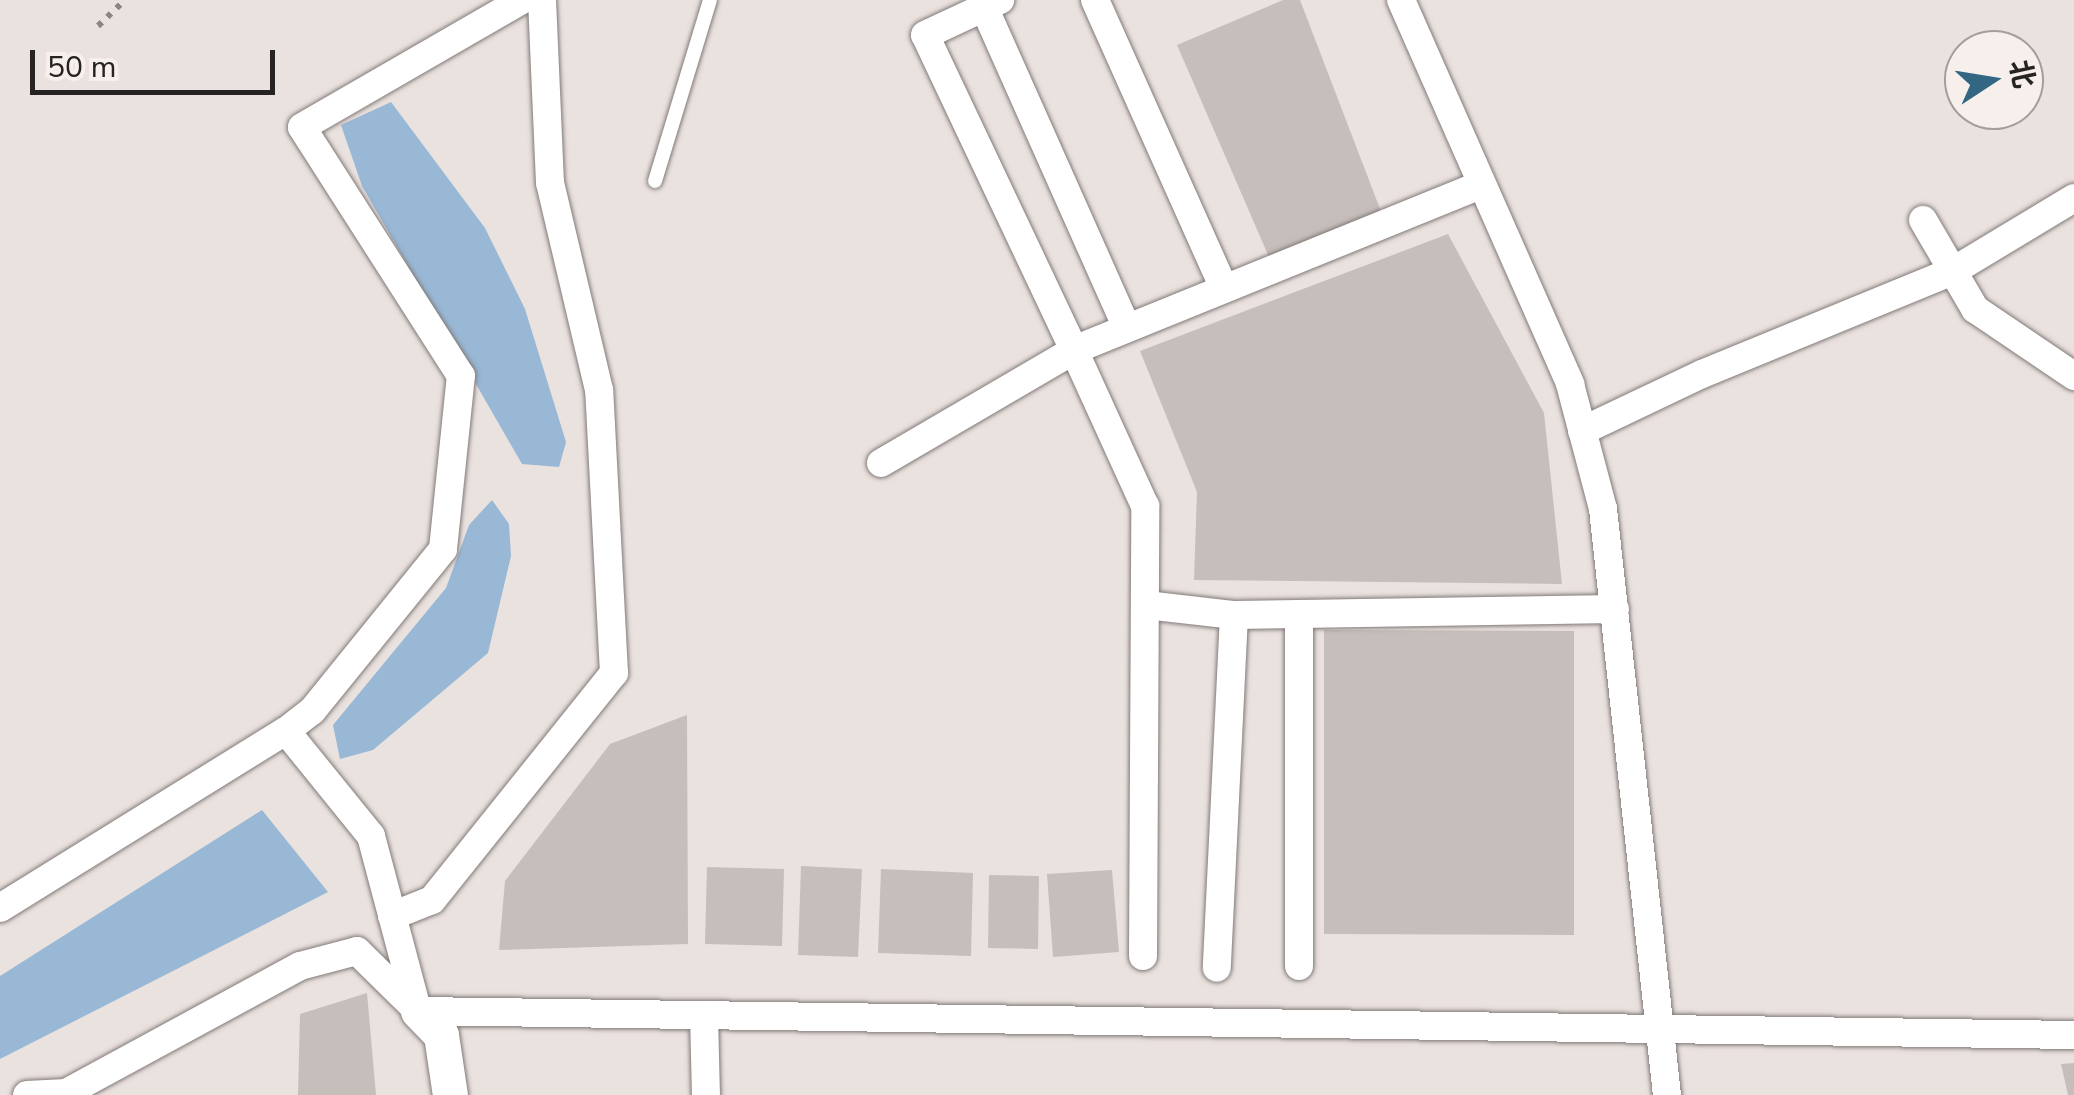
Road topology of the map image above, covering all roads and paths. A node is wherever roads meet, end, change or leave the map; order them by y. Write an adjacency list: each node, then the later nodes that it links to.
1 (126, 0): 8 (path)
2 (522, 0): 24 (street)
3 (542, 0): 26 (street)
4 (710, 0): 9 (lane)
5 (1095, 0): 14 (street)
6 (1400, 0): 10 (street)
7 (992, 4): 15 (street); 16 (street)
8 (98, 26)
9 (655, 181)
10 (1482, 184): 14 (street); 18 (street)
11 (2074, 198): 13 (street)
12 (1923, 220): 13 (street)
13 (1953, 271): 17 (street); 18 (street)
14 (1224, 289): 15 (street)
15 (1127, 328): 16 (street)
16 (1074, 350): 19 (street); 20 (street)
17 (2074, 376)
18 (1582, 430): 21 (street)
19 (882, 463)
20 (1146, 605): 23 (street); 27 (street)
21 (1615, 610): 22 (street); 32 (street)
22 (1299, 614): 23 (street); 28 (street)
23 (1234, 616): 29 (street)
24 (286, 731): 25 (street); 26 (street)
25 (0, 908)
26 (392, 916): 30 (street)
27 (1143, 956)
28 (1299, 966)
29 (1217, 968)
30 (418, 1010): 31 (street); 34 (street); 35 (street); 36 (street)
31 (704, 1014): 32 (street); 37 (street)
32 (1664, 1028): 33 (street); 38 (street)
33 (2074, 1035)
34 (27, 1095)
35 (428, 1095)
36 (450, 1095)
37 (706, 1095)
38 (1667, 1095)

